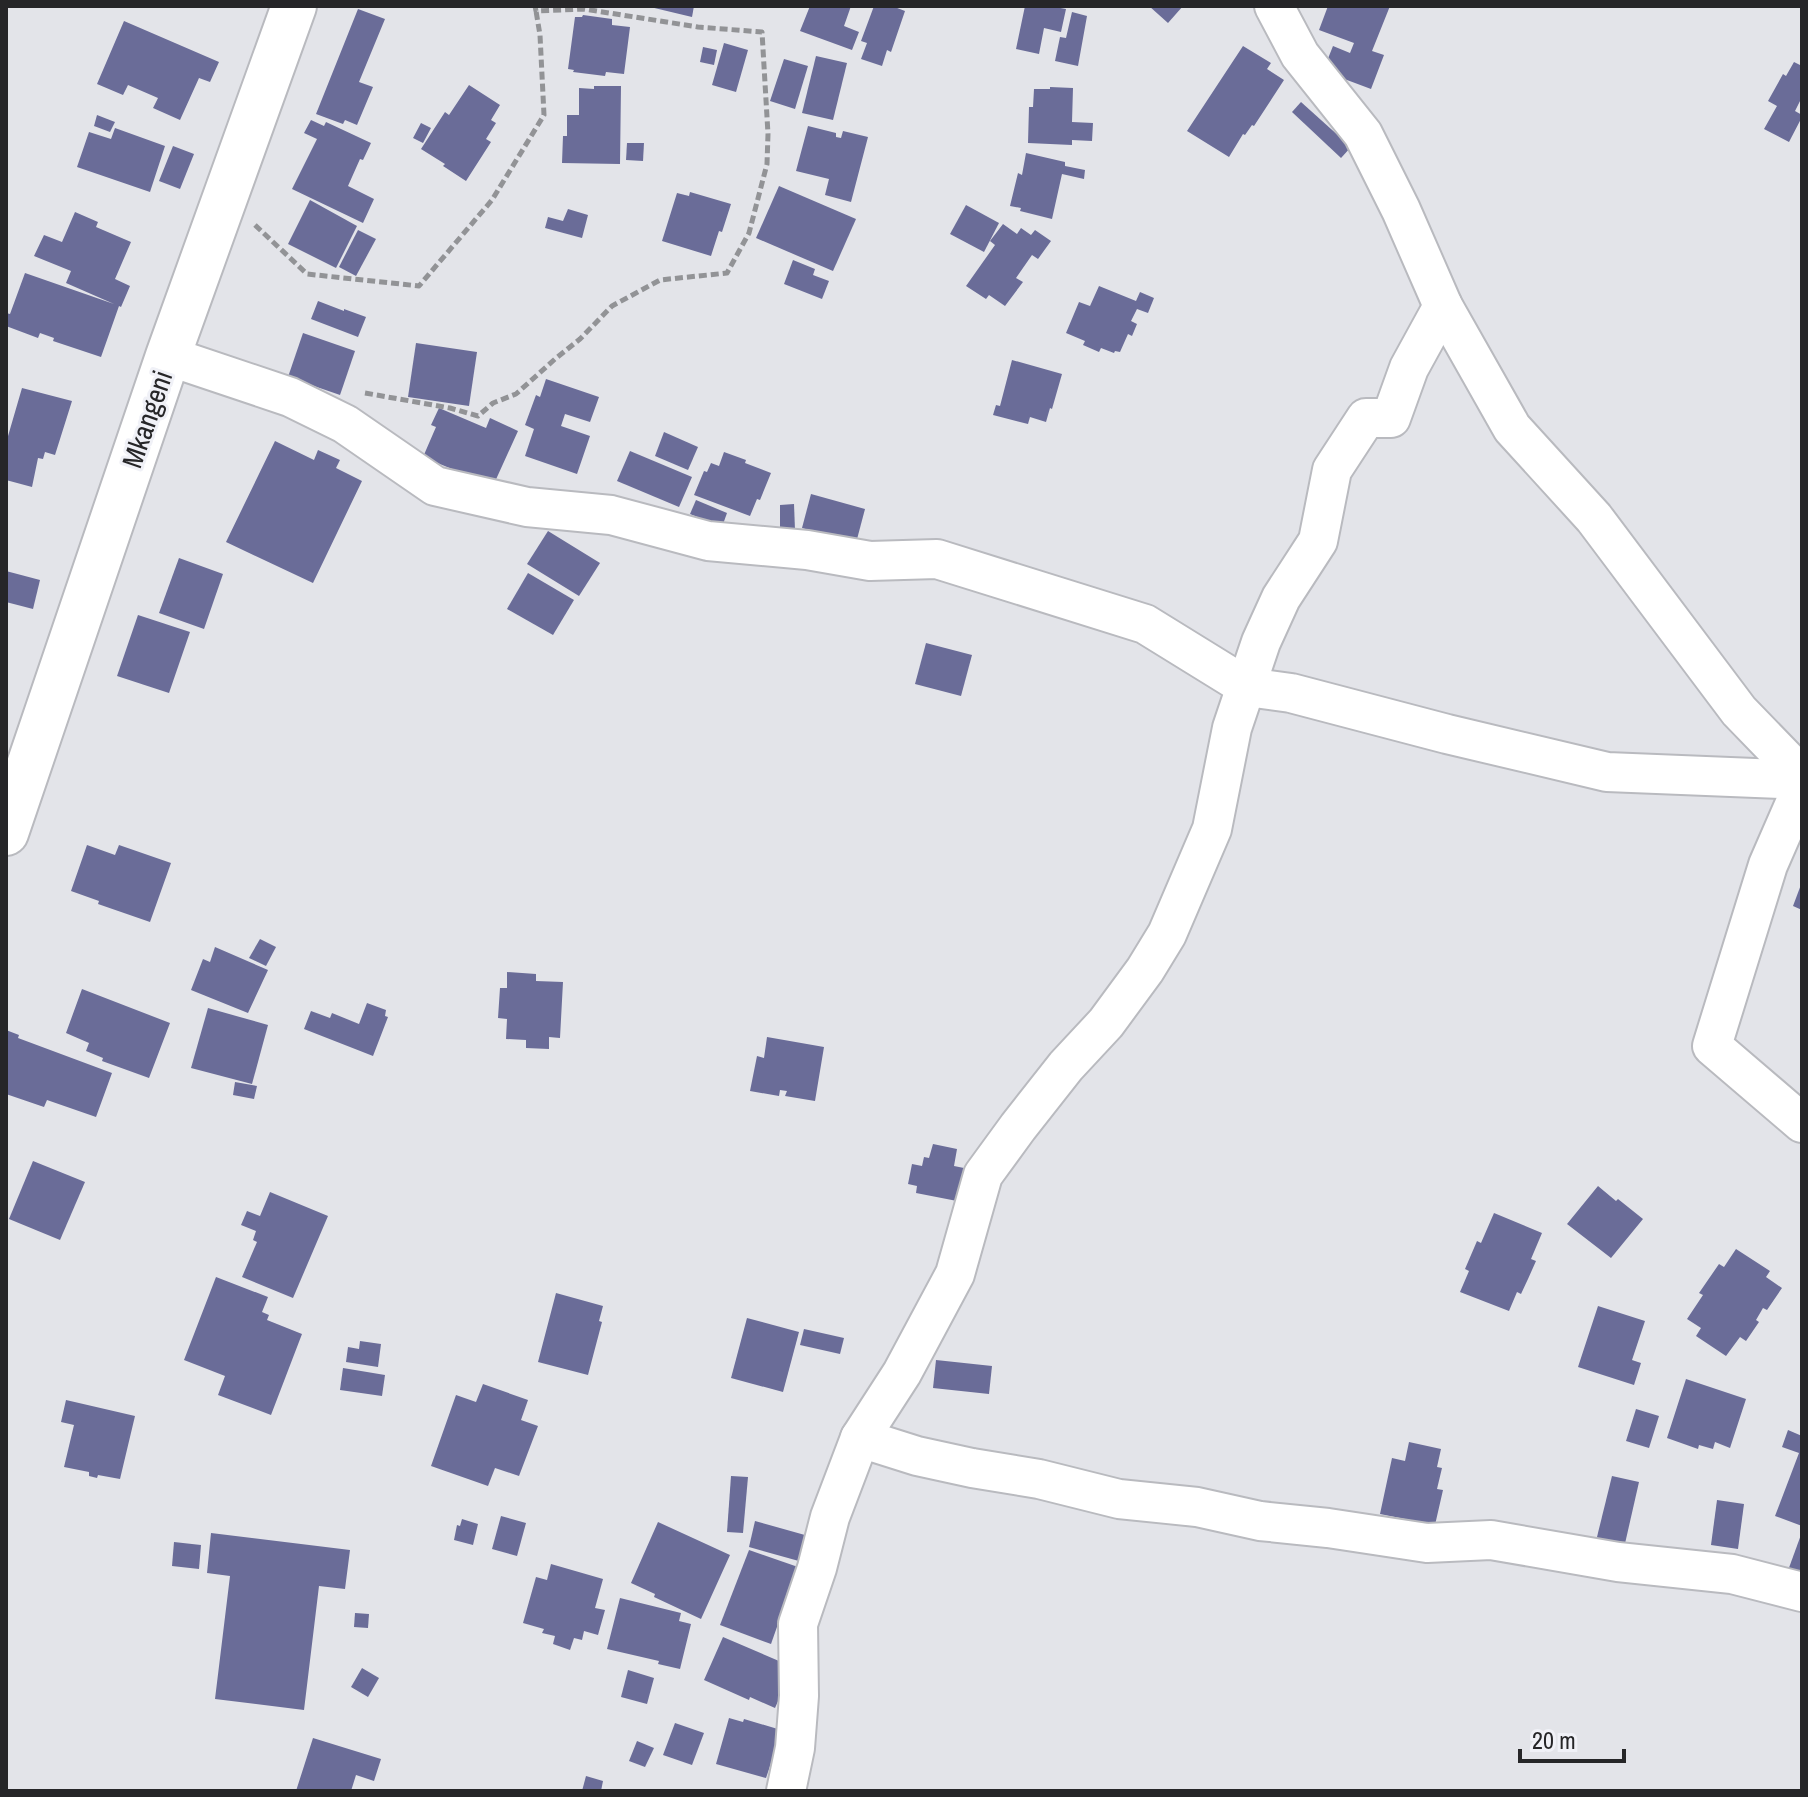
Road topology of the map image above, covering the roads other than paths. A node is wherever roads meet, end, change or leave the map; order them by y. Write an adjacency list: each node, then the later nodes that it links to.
1 (294, 6): 4 (street, Mkangeni)
2 (1274, 6): 3 (street)
3 (1443, 306): 5 (street); 6 (street)
4 (168, 356): 5 (street); 8 (street, Mkangeni)
5 (1247, 687): 6 (street); 10 (street)
6 (1802, 778)
7 (1802, 787): 9 (street)
8 (6, 833)
9 (1802, 1123)
10 (860, 1438): 11 (street); 12 (street)
11 (1802, 1592)
12 (786, 1791)

